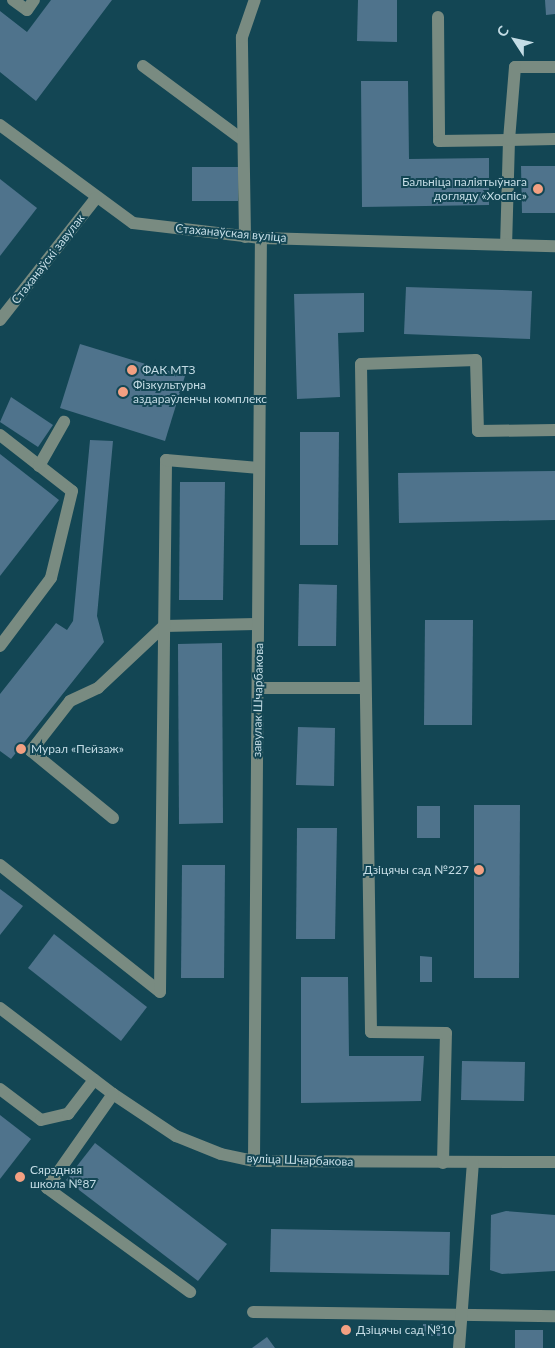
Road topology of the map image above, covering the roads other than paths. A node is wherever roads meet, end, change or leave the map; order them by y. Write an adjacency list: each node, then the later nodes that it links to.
1 (13, 0): 2 (street)
2 (34, 0)
3 (255, 0): 9 (street)
4 (438, 17): 10 (street)
5 (143, 66): 9 (street)
6 (555, 67): 10 (street)
7 (0, 125): 11 (street, Стаханаўская вуліца)
8 (555, 139): 10 (street)
9 (243, 140): 12 (street)
10 (509, 140): 14 (street)
11 (96, 198): 12 (street, Стаханаўская вуліца); 16 (street, Стаханаўскі завулак)
12 (245, 237): 13 (street, Стаханаўская вуліца)
13 (261, 238): 14 (street, Стаханаўская вуліца); 21 (street, завулак Шчарбакова)
14 (506, 245): 15 (street, Стаханаўская вуліца)
15 (555, 246)
16 (0, 320)
17 (64, 422): 20 (street)
18 (555, 430): 26 (street)
19 (0, 435): 20 (street)
20 (39, 466): 24 (street)
21 (259, 468): 22 (street, завулак Шчарбакова); 23 (street)
22 (258, 624): 23 (street); 25 (street, завулак Шчарбакова)
23 (164, 626): 27 (street); 28 (street)
24 (0, 646)
25 (258, 688): 26 (street); 33 (street, завулак Шчарбакова)
26 (365, 688): 35 (street)
27 (113, 818)
28 (0, 865)
29 (0, 1008): 30 (street, вуліца Шчарбакова)
30 (94, 1080): 31 (street); 32 (street, вуліца Шчарбакова)
31 (0, 1088)
32 (112, 1094): 33 (street, вуліца Шчарбакова); 37 (street)
33 (254, 1161): 35 (street, вуліца Шчарбакова)
34 (555, 1162): 36 (street, вуліца Шчарбакова)
35 (443, 1163): 36 (street, вуліца Шчарбакова)
36 (473, 1163): 39 (street)
37 (190, 1292)
38 (253, 1312): 39 (street)
39 (462, 1314): 40 (street); 41 (street)
40 (555, 1316)
41 (460, 1348)

